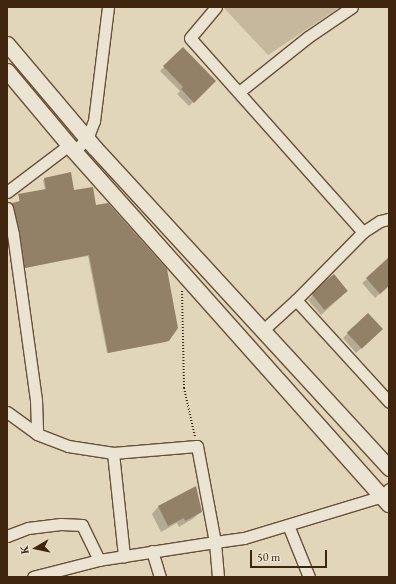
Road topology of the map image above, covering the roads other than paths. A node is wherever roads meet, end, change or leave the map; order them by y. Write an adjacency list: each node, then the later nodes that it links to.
1 (108, 7): 7 (street)
2 (216, 7): 6 (street)
3 (352, 7): 6 (street)
4 (7, 44): 7 (main road)
5 (7, 71): 8 (main road)
6 (239, 92): 12 (street)
7 (87, 139): 8 (street); 14 (main road)
8 (71, 148): 9 (street); 20 (main road)
9 (7, 192)
10 (7, 208): 17 (street)
11 (389, 219): 12 (street)
12 (363, 232): 13 (street)
13 (296, 300): 14 (street); 15 (street)
14 (262, 331): 19 (main road)
15 (389, 402)
16 (7, 412): 17 (street)
17 (37, 434): 18 (street)
18 (113, 453): 23 (street); 25 (street)
19 (389, 468)
20 (387, 496): 21 (street)
21 (288, 526): 23 (street); 30 (street)
22 (7, 536): 26 (street)
23 (215, 542): 24 (street); 29 (street)
24 (152, 552): 25 (street); 28 (street)
25 (124, 556): 26 (street)
26 (98, 560): 27 (street)
27 (33, 577)
28 (160, 577)
29 (218, 577)
30 (309, 577)

